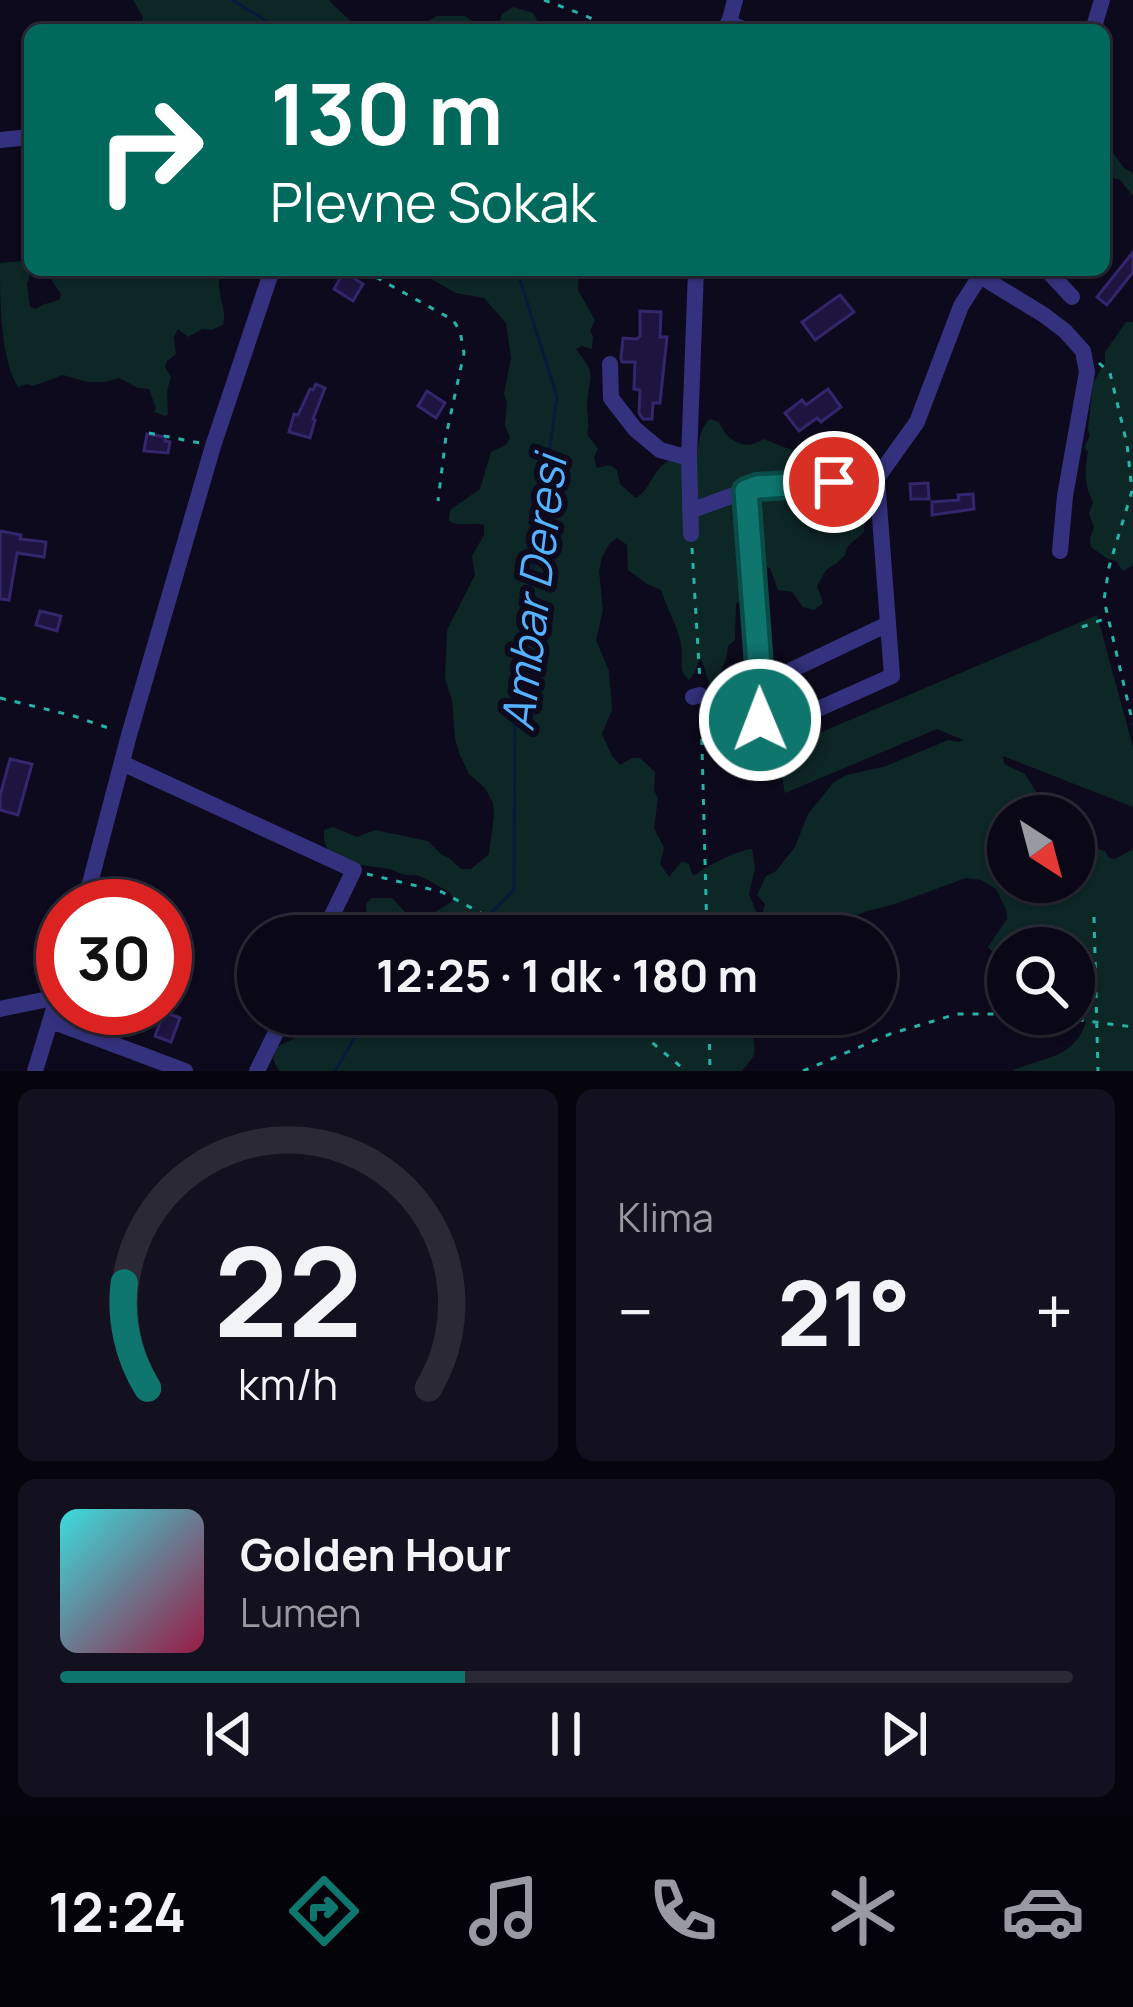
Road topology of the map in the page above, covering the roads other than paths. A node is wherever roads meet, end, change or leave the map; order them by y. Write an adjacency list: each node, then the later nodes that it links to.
1 (270, 276): 16 (street)
2 (695, 276): 8 (street)
3 (980, 276): 9 (street)
4 (986, 276): 13 (street)
5 (1053, 276): 6 (street)
6 (1072, 297)
7 (610, 364): 8 (street)
8 (689, 458): 11 (street)
9 (877, 478): 10 (street); 14 (street)
10 (746, 491): 11 (street); 15 (street)
11 (690, 511): 12 (street)
12 (691, 534)
13 (1060, 551)
14 (888, 624): 15 (street); 15 (street)
15 (755, 687)
16 (122, 763): 17 (street); 18 (street)
17 (91, 879)
18 (332, 915)
19 (36, 996): 20 (street)
20 (0, 1009)
21 (46, 1035): 24 (street)
22 (89, 1035): 25 (street)
23 (275, 1035): 26 (street)
24 (35, 1071)
25 (185, 1071)
26 (257, 1071)

